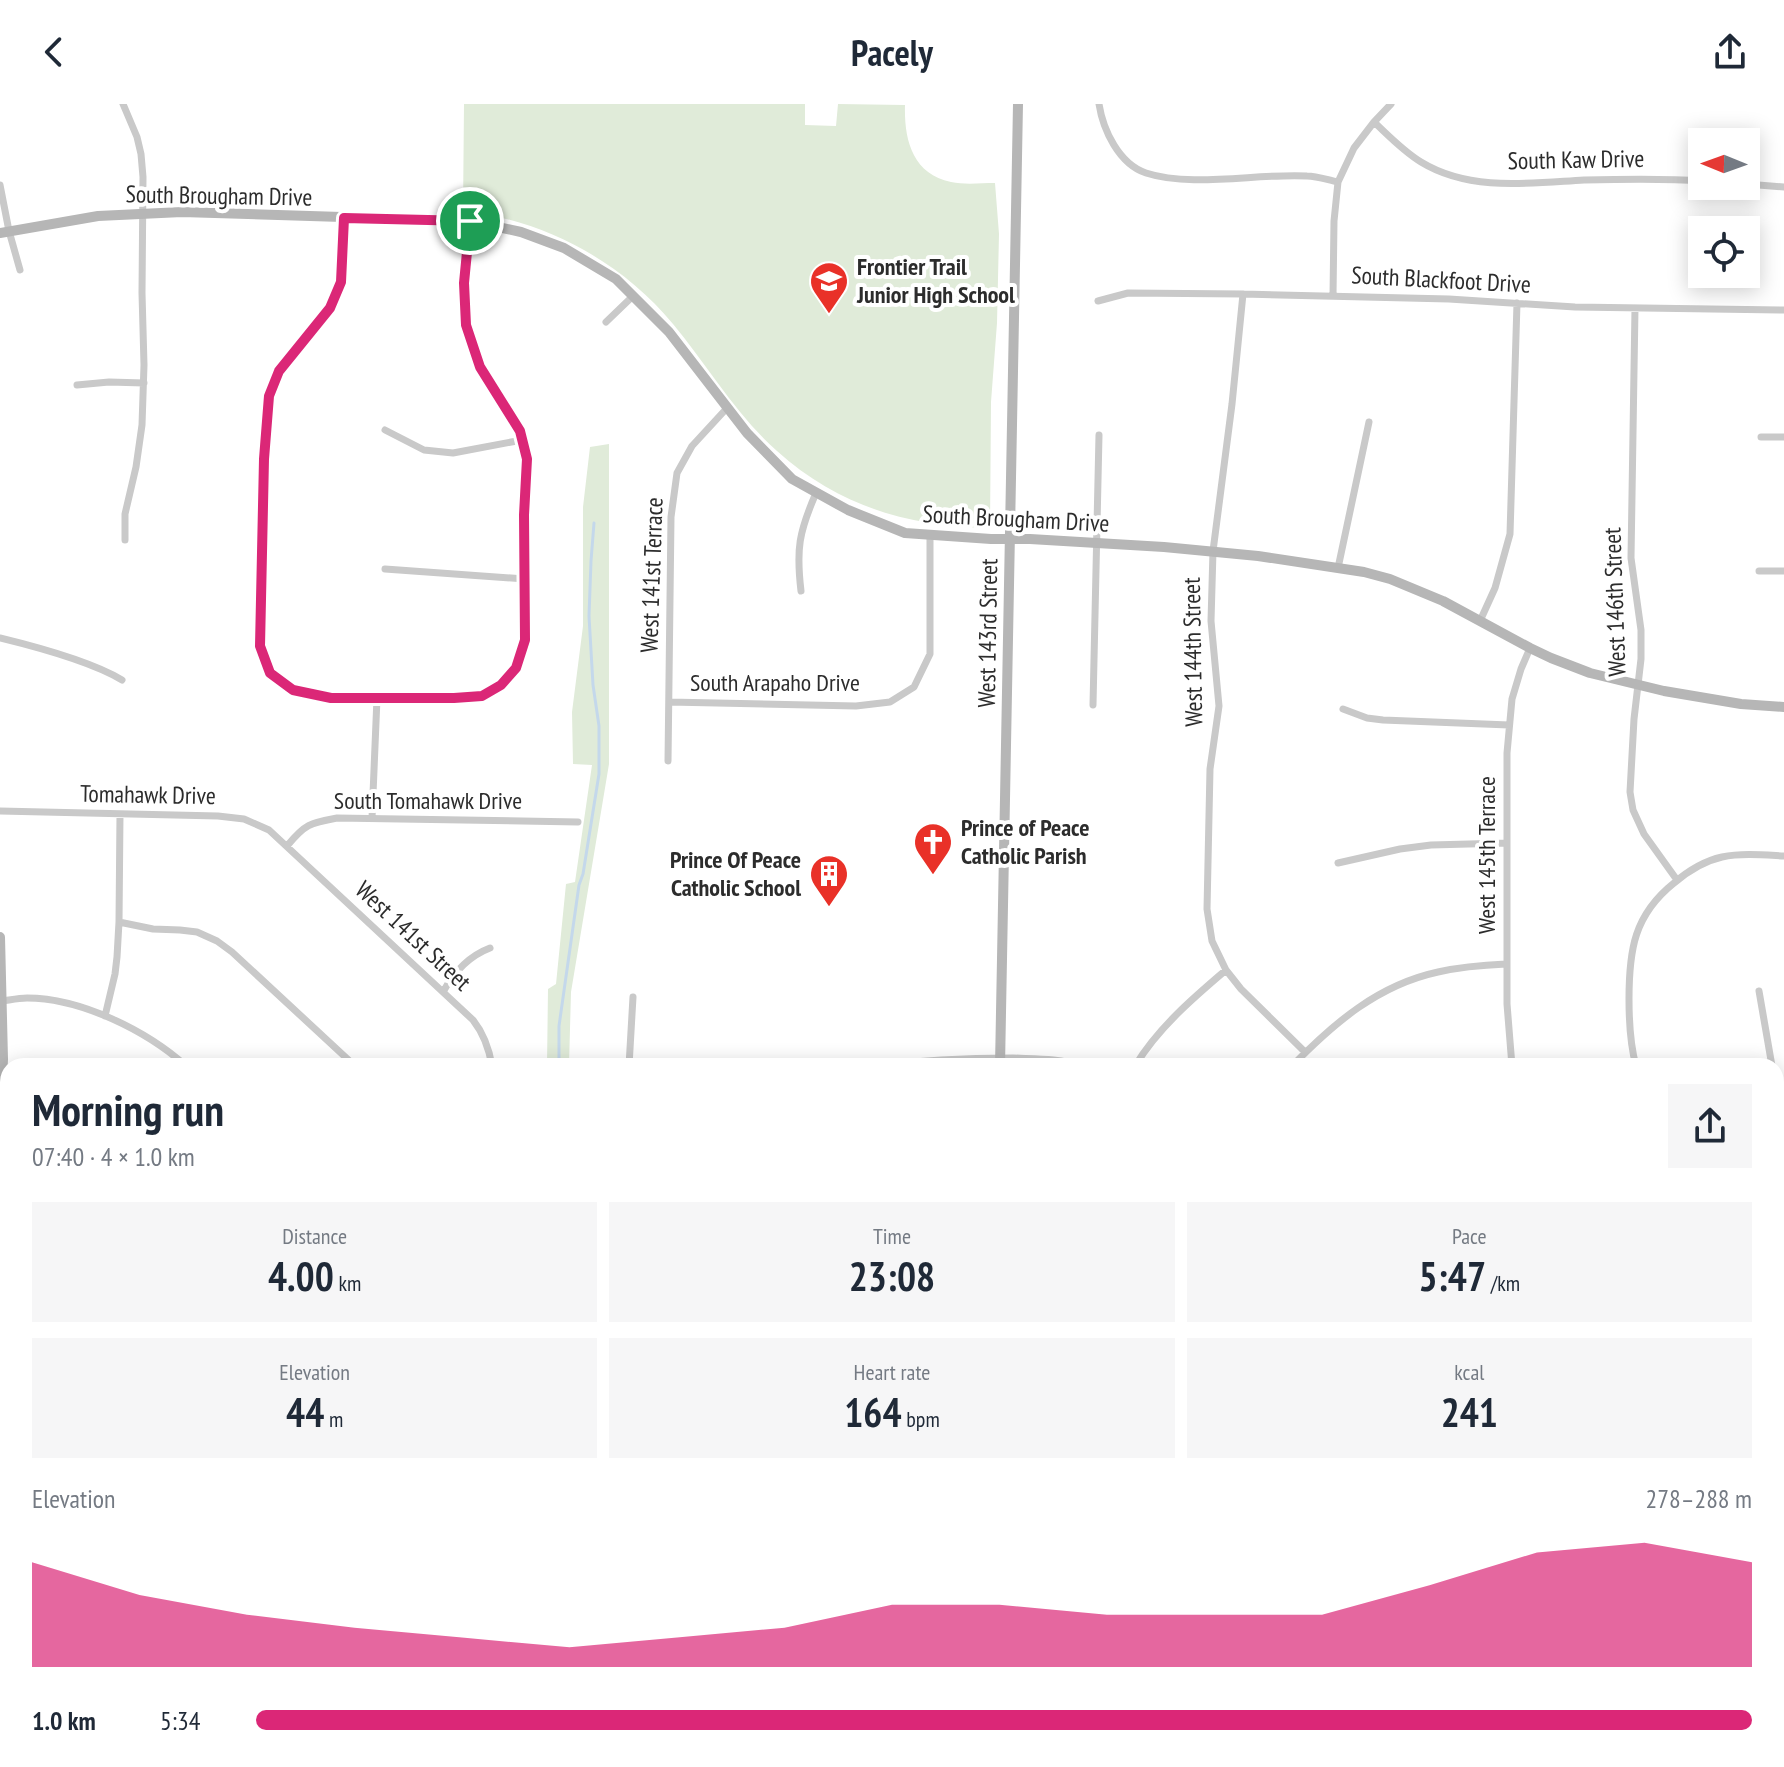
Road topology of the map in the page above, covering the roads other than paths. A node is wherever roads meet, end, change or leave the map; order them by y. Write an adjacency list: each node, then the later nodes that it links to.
1 (123, 104): 11 (street)
2 (1018, 104): 35 (street, West 143rd Street)
3 (1099, 104): 7 (street)
4 (1391, 104): 5 (street)
5 (1374, 122): 6 (street, South Kaw Drive); 7 (street)
6 (1688, 180)
7 (1338, 182): 18 (street)
8 (0, 185): 14 (street)
9 (1760, 185): 10 (street)
10 (1784, 187)
11 (143, 214): 12 (street, South Brougham Drive); 14 (street, South Brougham Drive); 24 (street)
12 (344, 218): 13 (street, South Brougham Drive); 50 (street)
13 (470, 221): 17 (street, South Brougham Drive); 32 (street)
14 (5, 232): 15 (street)
15 (20, 270)
16 (1243, 294): 18 (street, South Blackfoot Drive); 19 (street, South Blackfoot Drive); 38 (street, West 144th Street)
17 (633, 296): 23 (street); 26 (street, South Brougham Drive)
18 (1333, 296): 20 (street, South Blackfoot Drive)
19 (1098, 301)
20 (1517, 303): 21 (street, South Blackfoot Drive); 45 (street)
21 (1635, 308): 22 (street, South Blackfoot Drive); 49 (street, West 146th Street)
22 (1784, 310)
23 (606, 322)
24 (144, 383): 25 (street); 36 (street)
25 (77, 385)
26 (727, 408): 33 (street, South Brougham Drive); 51 (street, West 141st Terrace)
27 (1369, 422): 39 (street)
28 (385, 430): 32 (street)
29 (1099, 435): 37 (street)
30 (1761, 437): 31 (street)
31 (1784, 437)
32 (522, 440): 43 (street)
33 (816, 493): 34 (street, South Brougham Drive); 44 (street)
34 (930, 535): 35 (street, South Brougham Drive); 51 (street, South Arapaho Drive)
35 (1010, 539): 37 (street, South Brougham Drive); 82 (street, West 143rd Street)
36 (125, 540)
37 (1097, 542): 38 (street, South Brougham Drive); 52 (street)
38 (1213, 551): 39 (street, South Brougham Drive); 70 (street, West 144th Street)
39 (1338, 568): 45 (street, South Brougham Drive)
40 (385, 569): 43 (street)
41 (1759, 571): 42 (street)
42 (1784, 571)
43 (525, 579): 50 (street)
44 (801, 591)
45 (1480, 621): 47 (street, South Brougham Drive)
46 (0, 638): 48 (street)
47 (1530, 648): 49 (street, South Brougham Drive); 55 (street, West 145th Terrace)
48 (122, 680)
49 (1638, 685): 53 (street, South Brougham Drive); 65 (street, West 146th Street)
50 (377, 698): 59 (street)
51 (669, 702): 56 (street, West 141st Terrace)
52 (1093, 705)
53 (1784, 707)
54 (1343, 709): 55 (street)
55 (1509, 725): 61 (street, West 145th Terrace)
56 (668, 761)
57 (0, 811): 58 (street, Tomahawk Drive)
58 (120, 814): 62 (street, Tomahawk Drive); 66 (street)
59 (372, 818): 60 (street, South Tomahawk Drive); 62 (street, South Tomahawk Drive)
60 (578, 822)
61 (1507, 843): 64 (street); 69 (street, West 145th Terrace)
62 (287, 846): 72 (street, West 141st Street)
63 (1784, 856): 65 (street)
64 (1338, 863)
65 (1677, 880): 86 (street)
66 (119, 922): 75 (street); 79 (street)
67 (0, 937): 74 (street)
68 (490, 948): 72 (street)
69 (1506, 964): 76 (street); 85 (street, West 145th Terrace)
70 (1226, 970): 76 (street, West 144th Street); 83 (street)
71 (1759, 991): 87 (street)
72 (443, 992): 80 (street, West 141st Street)
73 (633, 997): 81 (street)
74 (3, 1001): 75 (street); 77 (street)
75 (105, 1016): 78 (street)
76 (1305, 1052): 84 (street)
77 (1, 1058)
78 (176, 1058)
79 (346, 1058)
80 (490, 1058)
81 (629, 1058)
82 (1000, 1058)
83 (1141, 1058)
84 (1299, 1058)
85 (1511, 1058)
86 (1635, 1058)
87 (1771, 1058)
88 (0, 1111): 89 (street)
89 (0, 1120)

